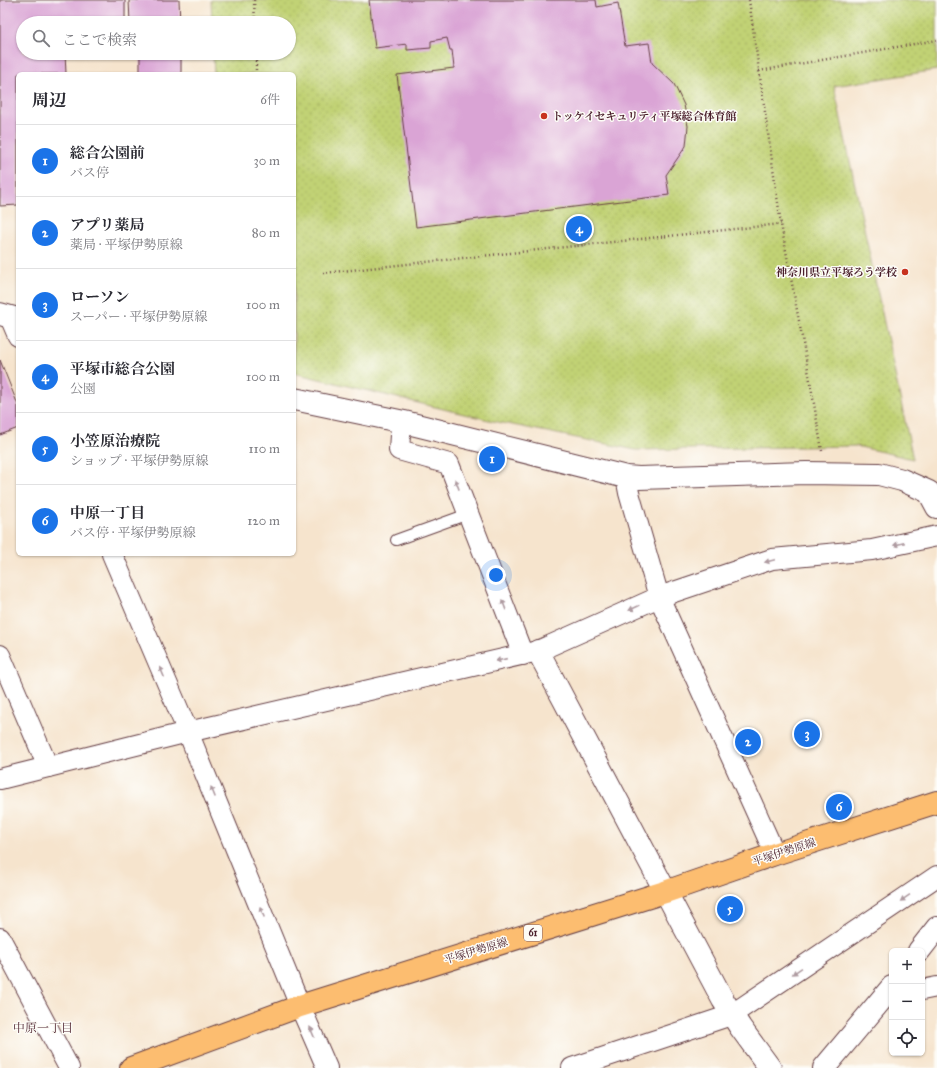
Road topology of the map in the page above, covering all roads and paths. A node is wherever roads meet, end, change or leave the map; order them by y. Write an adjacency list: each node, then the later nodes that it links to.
1 (254, 0): 3 (path)
2 (749, 0): 6 (path)
3 (255, 16)
4 (937, 40): 6 (path)
5 (256, 60): 7 (path)
6 (759, 71): 8 (path)
7 (256, 72)
8 (781, 224): 9 (path); 14 (path)
9 (323, 273)
10 (9, 317): 11 (street)
11 (16, 332)
12 (296, 399): 13 (street)
13 (404, 422): 15 (street); 17 (street, one-way to 13)
14 (822, 451)
15 (626, 477): 16 (street); 21 (street)
16 (937, 506)
17 (468, 514): 19 (lane); 22 (street, one-way to 17)
18 (937, 536): 21 (street, one-way to 21)
19 (396, 540)
20 (113, 556): 24 (street, one-way to 20)
21 (659, 597): 22 (street, one-way to 22); 28 (street)
22 (530, 653): 24 (street, one-way to 24); 30 (street)
23 (0, 655): 25 (street)
24 (188, 732): 25 (street); 37 (street, one-way to 24)
25 (48, 767): 26 (street)
26 (0, 779)
27 (937, 802): 28 (main road, 平塚伊勢原線 / 61)
28 (775, 854): 30 (main road, 平塚伊勢原線 / 61)
29 (937, 876): 38 (street, one-way to 38)
30 (665, 892): 37 (main road, 平塚伊勢原線 / 61); 38 (street)
31 (937, 928): 33 (street)
32 (0, 938): 39 (street)
33 (922, 948)
34 (937, 987): 35 (street)
35 (925, 989)
36 (889, 993): 44 (street)
37 (300, 1006): 40 (main road, 平塚伊勢原線 / 61); 41 (street, one-way to 37)
38 (732, 1015): 42 (street); 43 (street)
39 (69, 1068)
40 (131, 1068)
41 (327, 1068)
42 (572, 1068)
43 (770, 1068)
44 (824, 1068)

